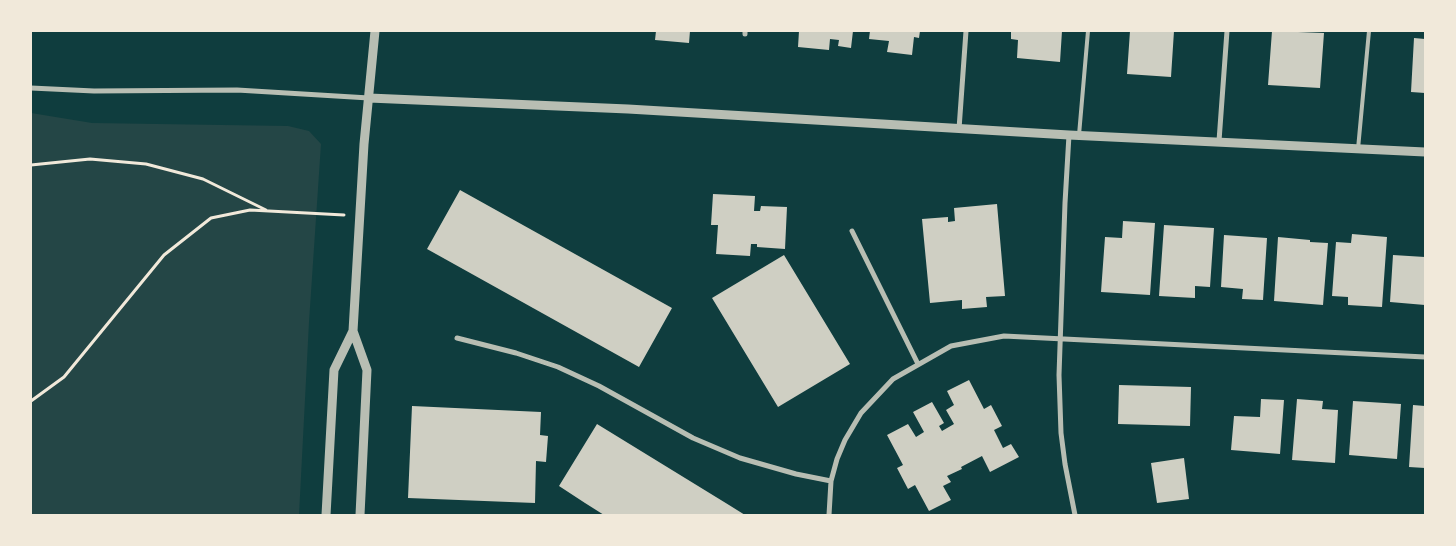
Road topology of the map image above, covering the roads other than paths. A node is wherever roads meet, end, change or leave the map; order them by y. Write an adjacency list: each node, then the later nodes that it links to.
1 (375, 31): 7 (street)
2 (966, 31): 8 (street)
3 (1088, 31): 10 (lane)
4 (1227, 31): 11 (street)
5 (1368, 31): 12 (lane)
6 (31, 88): 7 (street)
7 (369, 98): 8 (street); 15 (street)
8 (959, 129): 9 (street)
9 (1069, 135): 10 (street); 17 (street)
10 (1079, 135): 11 (street)
11 (1219, 141): 12 (street)
12 (1358, 149): 13 (street)
13 (1425, 152)
14 (852, 231): 19 (street)
15 (353, 331): 21 (street); 22 (street)
16 (457, 338): 20 (street)
17 (1061, 338): 18 (street); 19 (street); 24 (street)
18 (1425, 357)
19 (918, 364): 20 (street)
20 (831, 481): 23 (street)
21 (326, 515)
22 (360, 515)
23 (829, 515)
24 (1074, 515)

